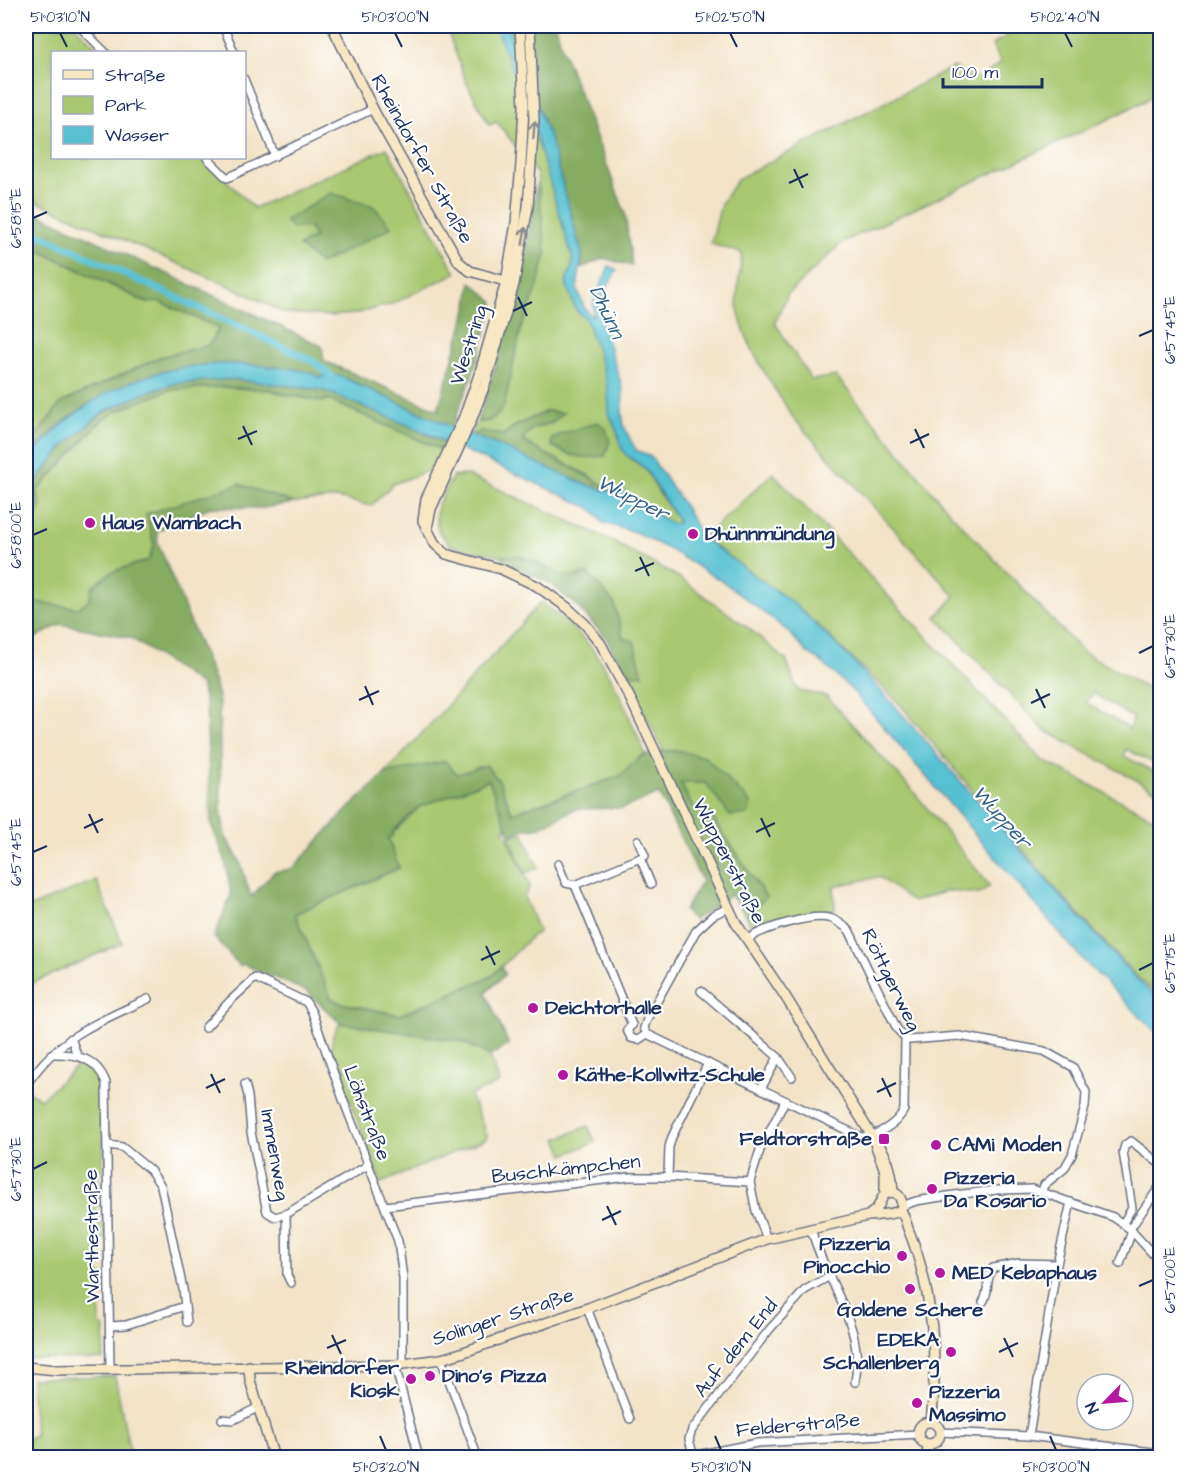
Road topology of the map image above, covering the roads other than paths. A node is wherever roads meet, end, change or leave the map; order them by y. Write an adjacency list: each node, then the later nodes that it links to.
1 (79, 26): 6 (street)
2 (223, 26): 7 (street)
3 (332, 26): 9 (main road, Rheindorfer Straße)
4 (520, 26): 12 (main road)
5 (530, 26): 12 (main road, one-way to 5)
6 (104, 51)
7 (234, 51)
8 (246, 84): 10 (street)
9 (372, 109): 10 (street); 12 (main road, Rheindorfer Straße)
10 (275, 156): 11 (street)
11 (208, 159)
12 (510, 283): 18 (main road, Wupperstraße)
13 (638, 840): 14 (street)
14 (640, 858): 16 (street); 17 (street)
15 (558, 864): 17 (street)
16 (651, 884)
17 (575, 885): 22 (street)
18 (729, 908): 19 (main road, Wupperstraße); 24 (street)
19 (748, 939): 26 (street, Röttgerweg); 36 (main road, Wupperstraße)
20 (701, 991): 29 (street)
21 (148, 999): 25 (street)
22 (632, 1025): 24 (street); 24 (street)
23 (205, 1028): 39 (street, Löhstraße)
24 (645, 1030): 30 (street)
25 (71, 1038): 27 (street); 28 (street)
26 (905, 1038): 36 (street, Röttgerweg); 43 (street)
27 (51, 1054): 28 (street); 33 (street)
28 (77, 1054): 37 (street, Warthestraße)
29 (778, 1057): 31 (street); 34 (street)
30 (708, 1063): 34 (street); 40 (street)
31 (792, 1077)
32 (245, 1084): 48 (street, Immenweg)
33 (26, 1085)
34 (761, 1089): 35 (street)
35 (785, 1101): 36 (street); 41 (street)
36 (872, 1136): 44 (main road, Wupperstraße)
37 (108, 1145): 59 (street, Warthestraße); 62 (street, Warthestraße)
38 (1161, 1164): 49 (street)
39 (368, 1165): 46 (street, Löhstraße); 48 (street, Immenweg)
40 (668, 1177): 41 (street, Buschkämpchen); 46 (street, Buschkämpchen)
41 (750, 1182): 52 (street)
42 (1161, 1186): 51 (street)
43 (1042, 1191): 45 (street); 47 (street)
44 (889, 1193): 47 (main road); 47 (main road)
45 (1071, 1202): 49 (street); 54 (street)
46 (385, 1206): 64 (street, Löhstraße)
47 (894, 1208): 50 (main road, Solinger Straße); 72 (main road)
48 (286, 1214): 57 (street, Immenweg)
49 (1123, 1223): 51 (street)
50 (811, 1228): 52 (main road, Solinger Straße); 56 (street)
51 (1131, 1230): 53 (street); 55 (street)
52 (767, 1239): 60 (main road, Solinger Straße)
53 (1161, 1262)
54 (1057, 1264): 58 (street); 75 (street)
55 (1120, 1264)
56 (830, 1276): 68 (street); 78 (street, Auf dem End)
57 (291, 1283)
58 (983, 1302)
59 (185, 1306): 61 (street, Warthestraße); 62 (street, Warthestraße)
60 (587, 1308): 63 (main road, Solinger Straße); 71 (street)
61 (187, 1322)
62 (110, 1326): 67 (street, Warthestraße)
63 (441, 1359): 64 (main road, Solinger Straße); 81 (street)
64 (399, 1364): 65 (main road, Solinger Straße); 80 (street, Löhstraße)
65 (249, 1366): 67 (main road, Solinger Straße); 69 (main road)
66 (26, 1367): 67 (main road, Solinger Straße)
67 (110, 1369)
68 (855, 1382)
69 (259, 1407): 70 (street); 79 (main road)
70 (222, 1419)
71 (630, 1419)
72 (931, 1422): 73 (main road); 74 (main road)
73 (940, 1432): 75 (street); 76 (main road)
74 (918, 1434): 76 (main road); 78 (street, Felderstraße)
75 (1029, 1436): 77 (street)
76 (928, 1443): 83 (main road)
77 (1161, 1453)
78 (694, 1456): 82 (street, Felderstraße)
79 (274, 1458)
80 (418, 1458)
81 (478, 1458)
82 (681, 1458)
83 (927, 1458)

